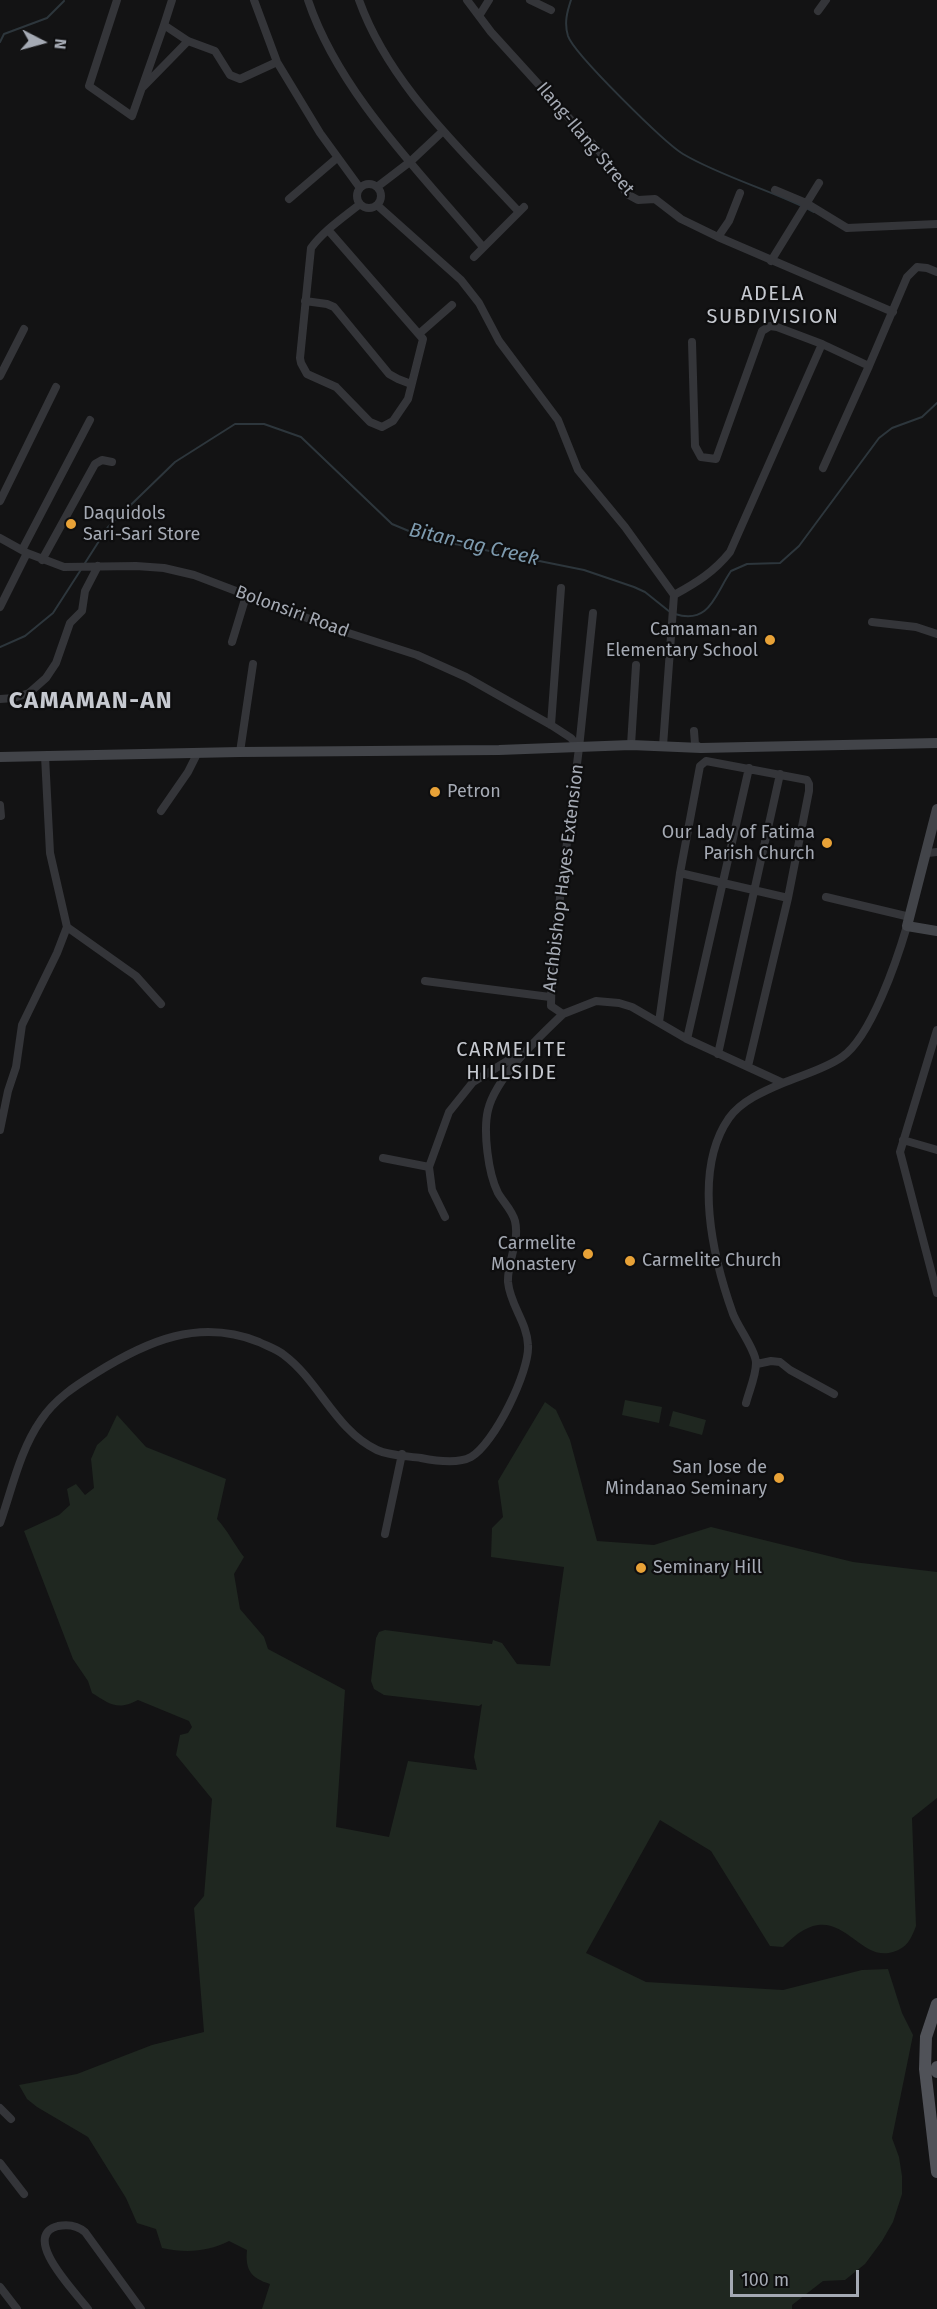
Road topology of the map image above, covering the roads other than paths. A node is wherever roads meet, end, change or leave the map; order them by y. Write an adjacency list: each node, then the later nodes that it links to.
1 (117, 0): 16 (street)
2 (172, 0): 13 (street)
3 (254, 0): 15 (street)
4 (309, 0): 19 (street)
5 (359, 0): 17 (street)
6 (467, 0): 12 (street, Ilang-Ilang Street)
7 (489, 0): 12 (street)
8 (530, 0): 10 (street)
9 (826, 0): 11 (street)
10 (551, 9)
11 (818, 11)
12 (479, 16): 31 (street, Ilang-Ilang Street)
13 (164, 26): 14 (street); 16 (street)
14 (188, 41): 15 (street); 16 (street)
15 (277, 62): 18 (street)
16 (141, 89)
17 (443, 131): 19 (street); 32 (street)
18 (337, 158): 22 (street); 25 (street)
19 (411, 161): 21 (street); 32 (street)
20 (819, 183): 27 (street)
21 (377, 187): 22 (street); 28 (street)
22 (360, 188): 26 (street)
23 (775, 190): 27 (street)
24 (740, 193): 31 (street)
25 (289, 199)
26 (360, 204): 28 (street); 30 (street)
27 (805, 204): 29 (street); 34 (street)
28 (377, 205): 56 (street)
29 (937, 224)
30 (329, 231): 36 (street); 40 (street)
31 (718, 237): 34 (street, Ilang-Ilang Street)
32 (483, 247): 33 (street)
33 (474, 257)
34 (771, 261): 38 (street, Ilang-Ilang Street)
35 (937, 272): 38 (street)
36 (305, 301): 45 (street); 45 (street)
37 (452, 305): 40 (street)
38 (892, 312): 43 (street)
39 (24, 329): 44 (street)
40 (420, 333): 45 (street)
41 (692, 342): 42 (street)
42 (822, 344): 43 (street); 56 (street)
43 (869, 366): 49 (street)
44 (0, 376)
45 (411, 384)
46 (56, 387): 50 (street)
47 (90, 420): 52 (street)
48 (112, 462): 53 (street)
49 (823, 468)
50 (0, 501)
51 (0, 538): 52 (street, Bolonsiri Road)
52 (25, 552): 53 (street, Bolonsiri Road); 58 (street)
53 (42, 560): 54 (street, Bolonsiri Road)
54 (95, 566): 57 (street, Bolonsiri Road); 65 (street)
55 (561, 588): 66 (street)
56 (674, 595): 70 (street)
57 (246, 596): 62 (street); 66 (street, Bolonsiri Road)
58 (0, 607)
59 (593, 613): 71 (street, Archbishop Hayes Extension)
60 (872, 622): 61 (street)
61 (937, 634)
62 (232, 642)
63 (252, 664): 73 (street)
64 (636, 665): 69 (street)
65 (0, 699)
66 (551, 724): 71 (street, Bolonsiri Road)
67 (694, 731): 72 (street)
68 (937, 743): 72 (main road)
69 (631, 745): 70 (main road); 71 (main road)
70 (663, 746): 72 (main road)
71 (579, 748): 73 (main road); 93 (street, Archbishop Hayes Extension)
72 (700, 748)
73 (240, 752): 74 (main road)
74 (197, 754): 75 (main road); 81 (street)
75 (45, 756): 76 (main road); 90 (street)
76 (0, 757)
77 (749, 768): 78 (street); 84 (street); 85 (street)
78 (780, 774): 86 (street); 88 (street)
79 (0, 805): 82 (street)
80 (937, 810): 83 (main road)
81 (161, 811)
82 (1, 816)
83 (932, 852): 89 (main road)
84 (680, 873): 85 (street); 96 (street)
85 (722, 883): 86 (street); 98 (street)
86 (755, 890): 88 (street); 100 (street)
87 (826, 897): 89 (street)
88 (788, 898): 101 (street)
89 (909, 921): 91 (main road); 102 (street)
90 (67, 927): 94 (street); 103 (street)
91 (937, 931)
92 (425, 981): 93 (street)
93 (550, 997): 95 (street, Archbishop Hayes Extension)
94 (161, 1004)
95 (562, 1014): 96 (street, Archbishop Hayes Extension); 99 (street)
96 (659, 1022): 98 (street, Archbishop Hayes Extension)
97 (937, 1030): 104 (street)
98 (687, 1038): 100 (street, Archbishop Hayes Extension)
99 (526, 1050): 107 (street); 113 (street)
100 (718, 1054): 101 (street, Archbishop Hayes Extension)
101 (748, 1066): 102 (street, Archbishop Hayes Extension)
102 (783, 1083): 110 (street)
103 (0, 1130)
104 (903, 1140): 105 (street); 109 (street)
105 (937, 1150)
106 (383, 1158): 107 (street)
107 (429, 1167): 108 (street)
108 (445, 1217)
109 (937, 1293)
110 (757, 1364): 111 (street); 112 (street)
111 (834, 1394)
112 (746, 1403)
113 (402, 1454): 114 (street); 115 (street)
114 (0, 1523)
115 (385, 1534)
116 (937, 2004): 122 (main road)
117 (937, 2067): 118 (main road)
118 (937, 2072)
119 (0, 2108): 120 (street)
120 (11, 2118)
121 (0, 2163): 123 (street)
122 (937, 2172)
123 (24, 2194)
124 (0, 2287): 125 (street)
125 (17, 2309)
126 (88, 2309): 127 (street)
127 (141, 2309)

